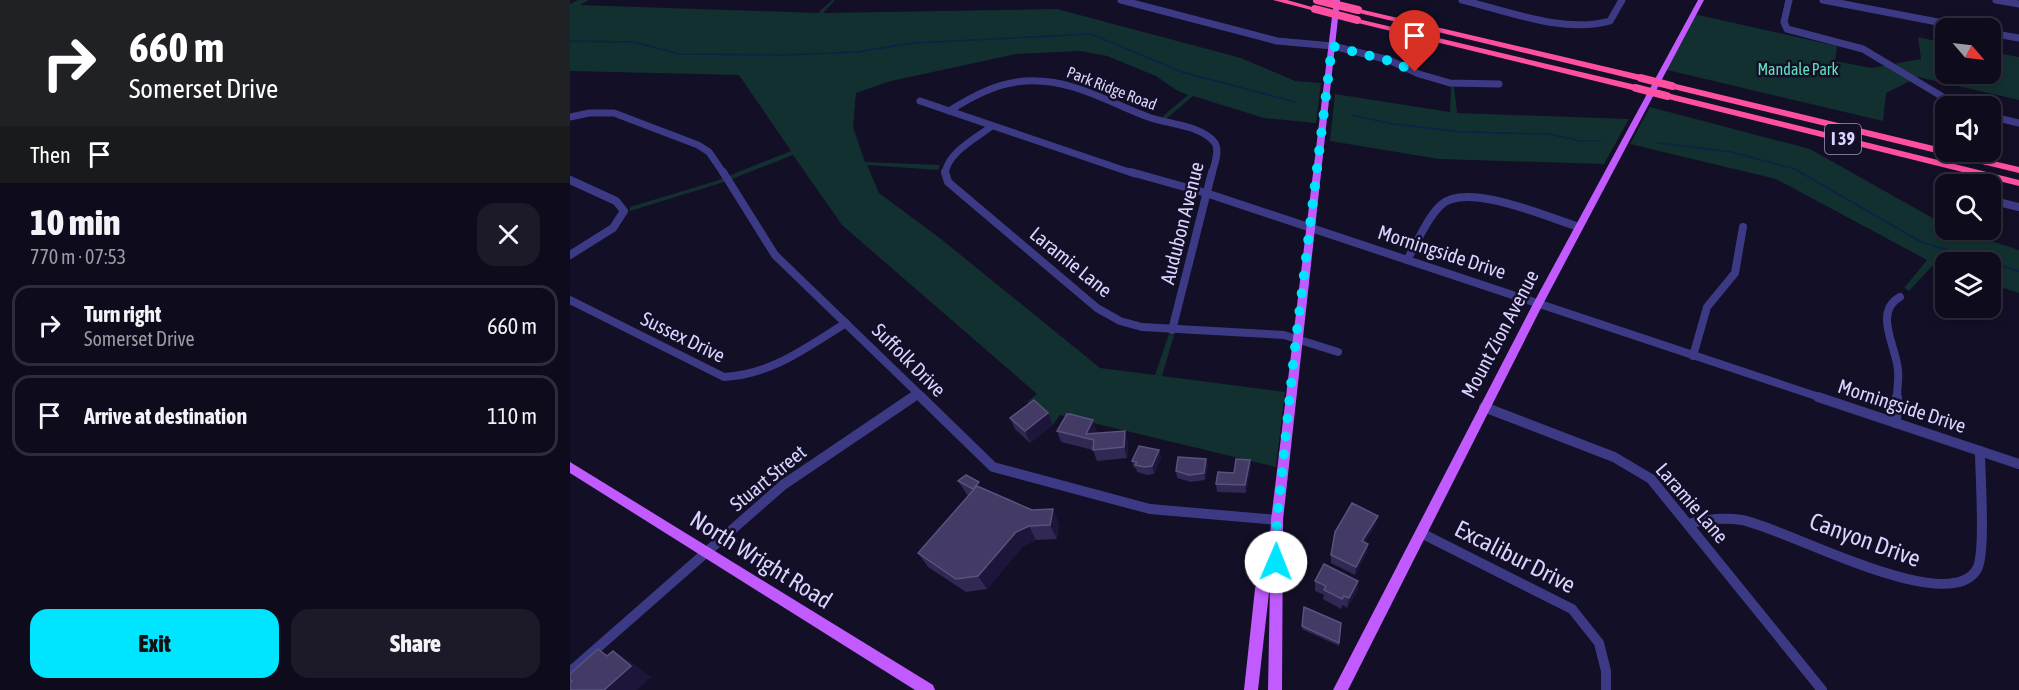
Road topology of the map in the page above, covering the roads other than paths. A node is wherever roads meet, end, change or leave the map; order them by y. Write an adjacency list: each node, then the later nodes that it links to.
1 (1121, 0): 15 (street)
2 (1277, 0): 27 (highway, I 39, bridge)
3 (1317, 0): 25 (highway, I 39, bridge)
4 (1337, 0): 15 (main road)
5 (1462, 0): 6 (street)
6 (1622, 0)
7 (1701, 0): 32 (main road, Mount Zion Avenue)
8 (1789, 0): 17 (street)
9 (1823, 0): 12 (street)
10 (1995, 0): 11 (street)
11 (2019, 4)
12 (1935, 21)
13 (2001, 35): 14 (street)
14 (2019, 38)
15 (1332, 46): 16 (street); 31 (main road)
16 (1499, 84)
17 (1941, 96)
18 (920, 101): 19 (street, Morningside Drive)
19 (949, 111): 23 (street, Morningside Drive); 24 (street, Park Ridge Road)
20 (570, 117): 39 (street, Suffolk Drive)
21 (2001, 119): 22 (street)
22 (2019, 123)
23 (992, 126): 28 (street, Morningside Drive); 40 (street, Laramie Lane)
24 (1200, 133): 28 (street, Audubon Avenue)
25 (2019, 170)
26 (570, 180): 34 (street)
27 (2019, 183)
28 (1206, 193): 31 (street, Morningside Drive); 40 (street, Audubon Avenue)
29 (2001, 203): 30 (street)
30 (2019, 207)
31 (1309, 227): 35 (street, Morningside Drive); 41 (main road)
32 (1579, 227): 35 (street); 38 (main road, Mount Zion Avenue)
33 (1743, 227): 43 (street)
34 (570, 255)
35 (1407, 260): 38 (street, Morningside Drive)
36 (1900, 297): 46 (street)
37 (570, 300): 39 (street, Sussex Drive)
38 (1538, 303): 43 (street, Morningside Drive); 45 (main road, Mount Zion Avenue)
39 (846, 323): 44 (street, Suffolk Drive)
40 (1172, 330): 41 (street, Laramie Lane)
41 (1296, 337): 42 (street, Laramie Lane); 50 (main road)
42 (1338, 352)
43 (1693, 356): 46 (street, Morningside Drive)
44 (917, 394): 50 (street, Suffolk Drive); 53 (street, Stuart Street)
45 (1484, 407): 51 (street, Laramie Lane); 52 (main road, Mount Zion Avenue)
46 (1896, 423): 47 (street, Morningside Drive)
47 (1980, 451): 48 (street, Morningside Drive); 51 (street, Canyon Drive)
48 (2019, 464)
49 (570, 466): 53 (main road, North Wright Road)
50 (1277, 520): 56 (main road); 57 (main road)
51 (1688, 524): 60 (street, Laramie Lane)
52 (1421, 533): 58 (main road, Mount Zion Avenue); 59 (street, Excalibur Drive)
53 (707, 553): 54 (street, Stuart Street); 55 (main road, North Wright Road)
54 (570, 672)
55 (928, 690)
56 (1251, 690)
57 (1275, 690)
58 (1340, 690)
59 (1606, 690)
60 (1822, 690)

